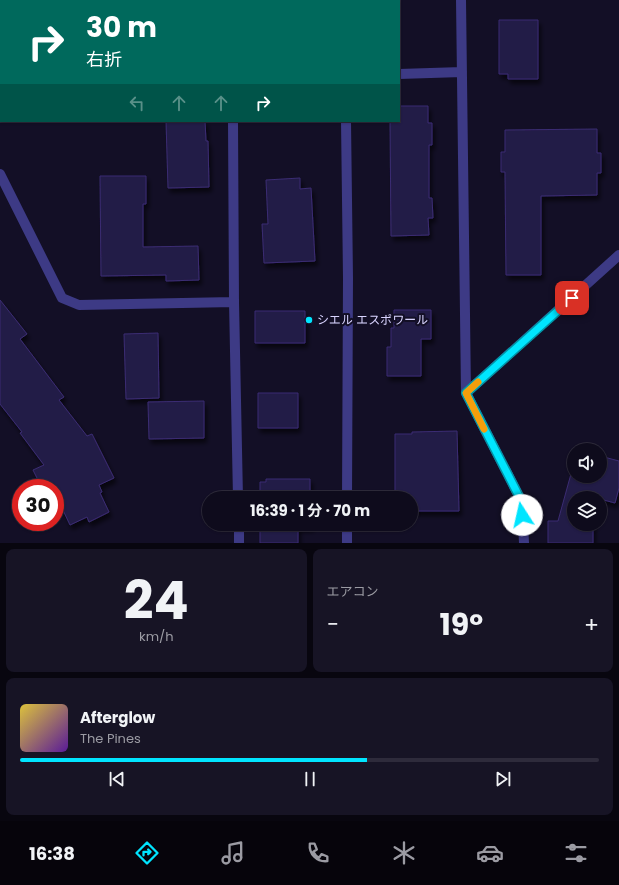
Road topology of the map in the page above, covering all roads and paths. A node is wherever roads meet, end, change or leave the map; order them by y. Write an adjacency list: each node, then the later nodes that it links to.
1 (462, 0): 2 (street)
2 (462, 72): 3 (street); 9 (street)
3 (400, 74)
4 (233, 122): 8 (street)
5 (346, 122): 11 (street)
6 (0, 174): 8 (street)
7 (619, 256): 9 (street)
8 (234, 302): 10 (street)
9 (466, 393): 16 (street)
10 (238, 491)
11 (348, 491)
12 (239, 531): 14 (street)
13 (348, 531): 15 (street)
14 (239, 543)
15 (347, 543)
16 (524, 543)

